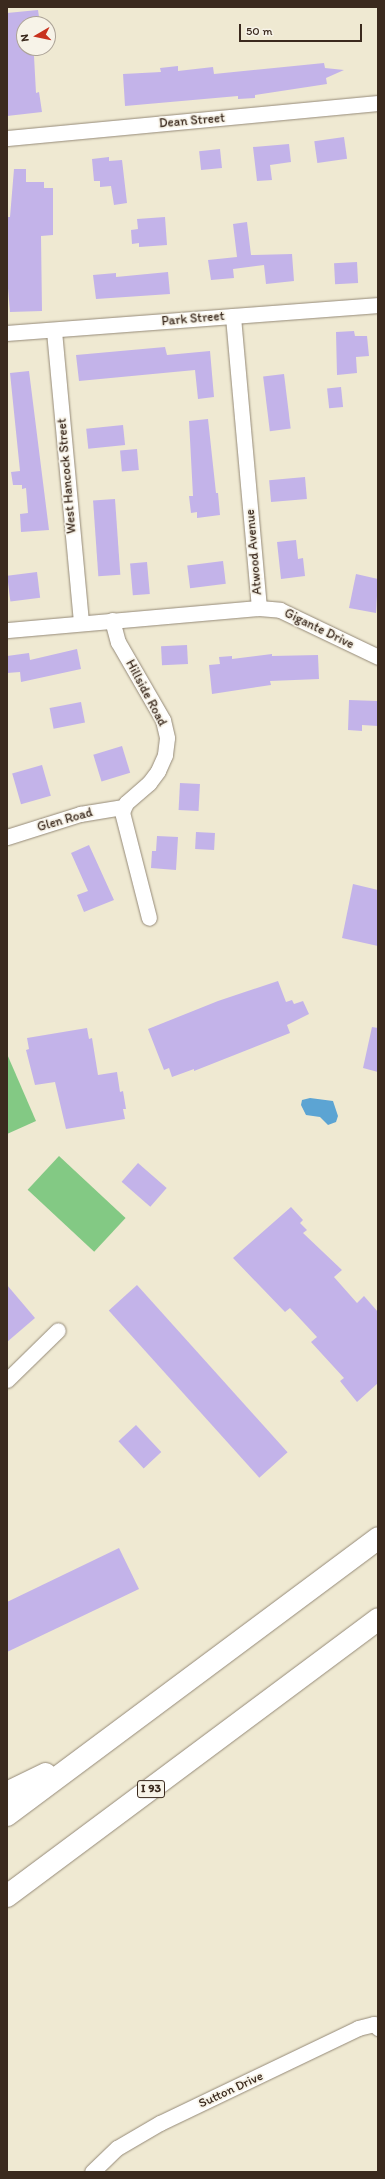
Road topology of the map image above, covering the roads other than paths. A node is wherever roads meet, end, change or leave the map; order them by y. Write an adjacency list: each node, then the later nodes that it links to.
1 (378, 103): 2 (street, Dean Street)
2 (7, 138)
3 (378, 305): 4 (street, Park Street)
4 (233, 316): 5 (street, Park Street); 7 (street, Atwood Avenue)
5 (54, 331): 6 (street, Park Street); 9 (street, West Hancock Street)
6 (7, 333)
7 (259, 608): 8 (street, Atwood Avenue); 11 (street, Gigante Drive)
8 (112, 620): 9 (street, Atwood Avenue); 12 (street, Hillside Road)
9 (81, 622): 10 (street, Atwood Avenue)
10 (7, 630)
11 (378, 657)
12 (123, 807): 13 (street, Glen Road); 14 (street)
13 (7, 838)
14 (149, 918)
15 (58, 1330): 16 (street)
16 (7, 1380)
17 (378, 1538): 19 (highway)
18 (378, 1619): 22 (highway, I 93)
19 (92, 1752): 20 (highway); 21 (highway)
20 (7, 1792)
21 (7, 1815)
22 (30, 1878): 23 (highway, I 93); 24 (highway)
23 (7, 1896)
24 (7, 1903)
25 (378, 2028): 26 (street, Sutton Drive)
26 (92, 2172)

